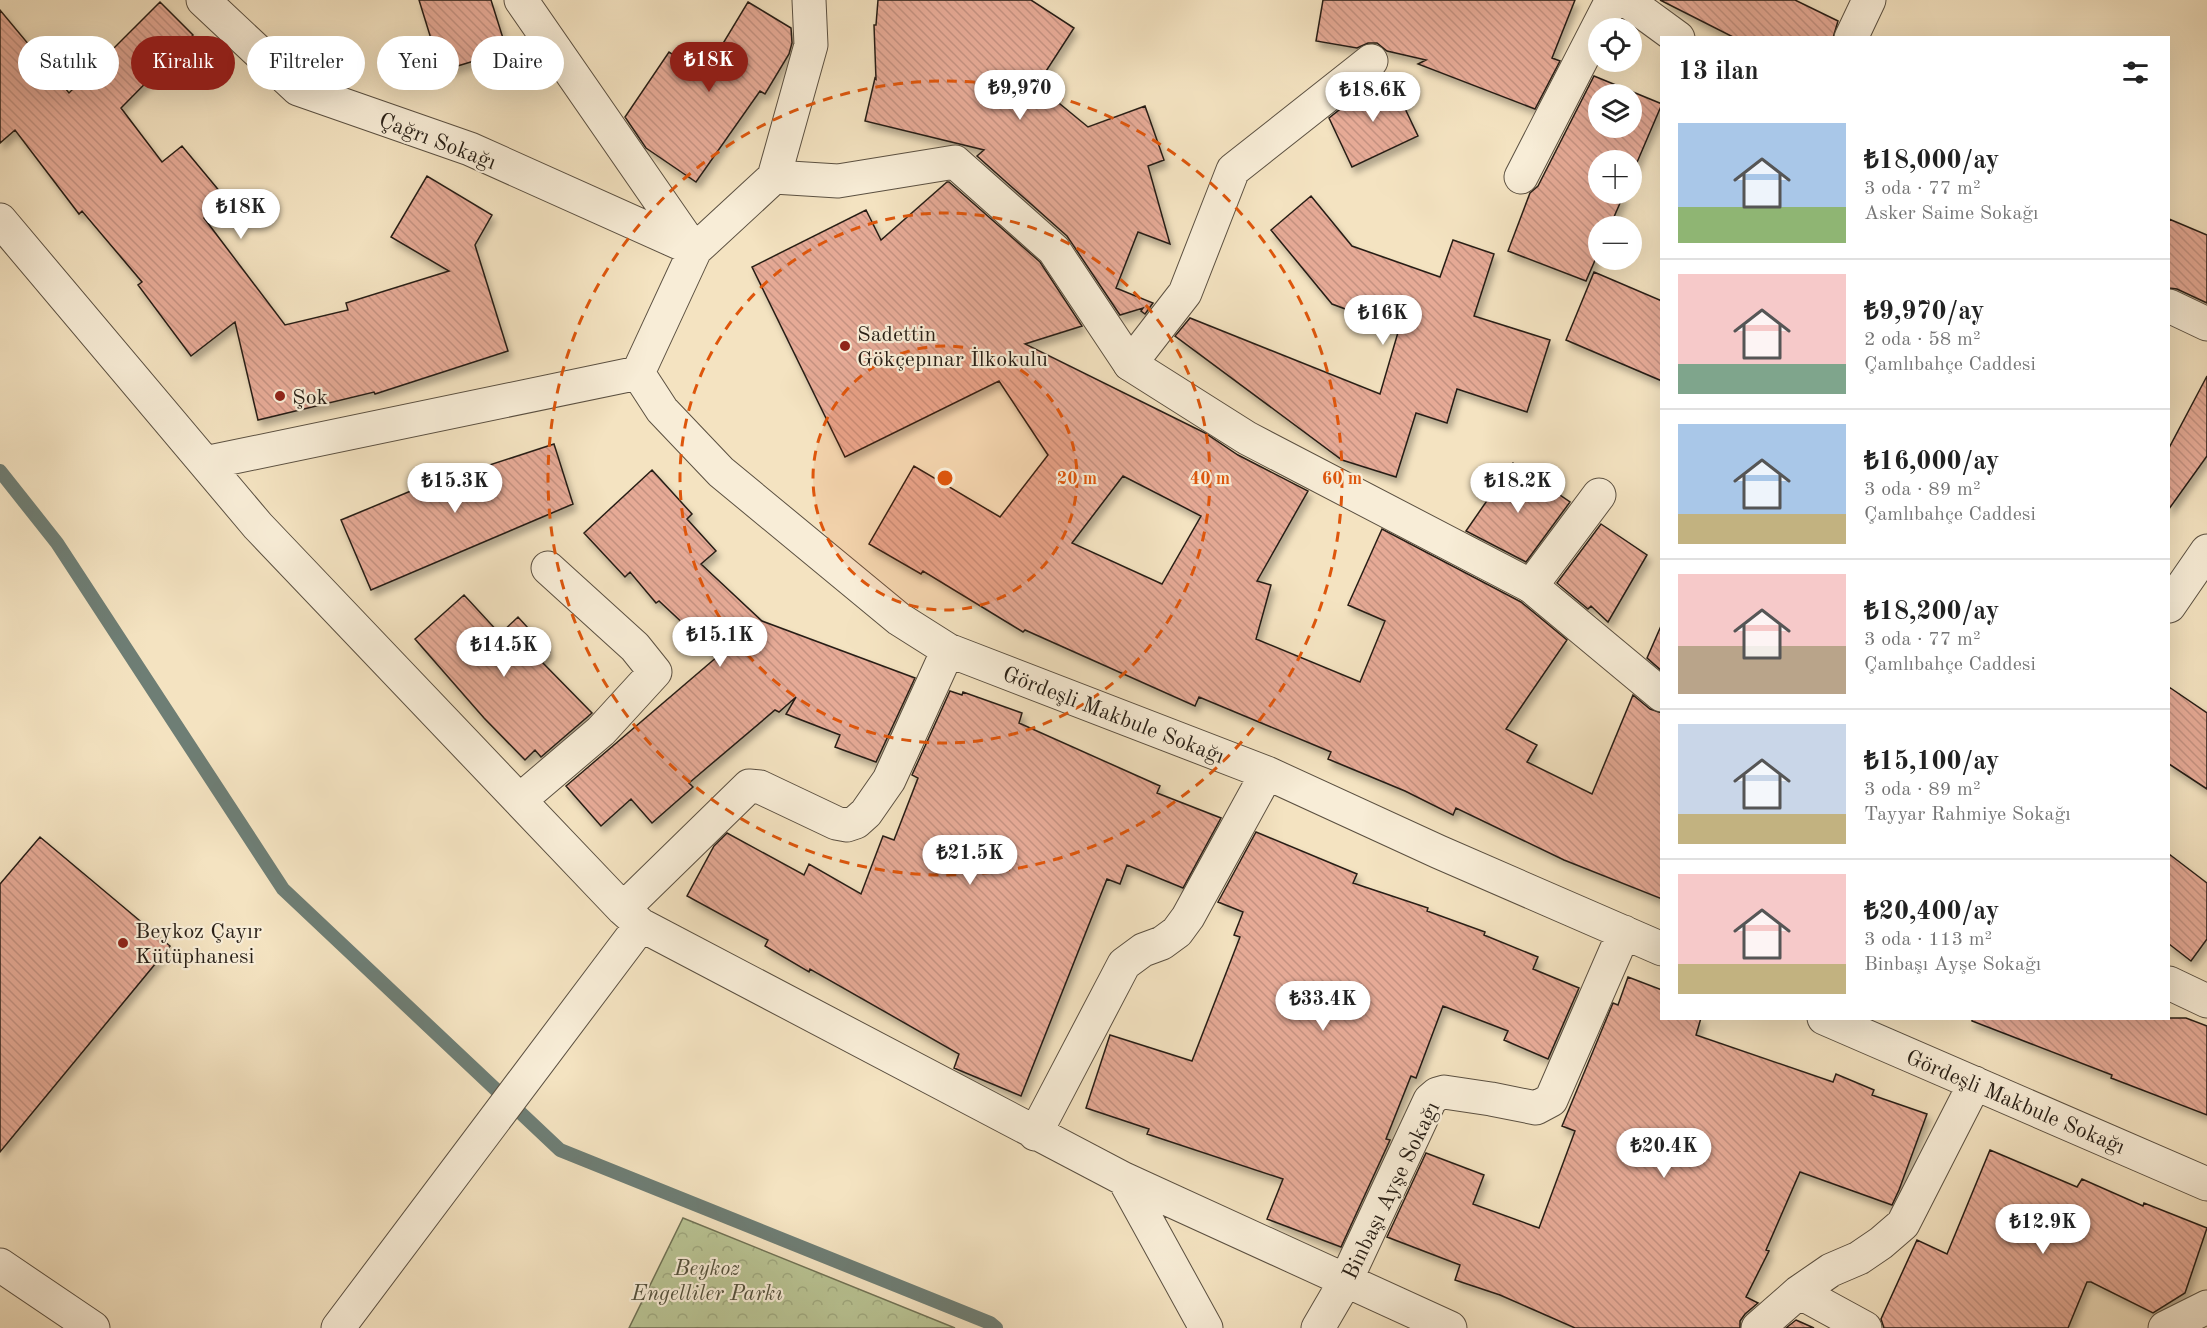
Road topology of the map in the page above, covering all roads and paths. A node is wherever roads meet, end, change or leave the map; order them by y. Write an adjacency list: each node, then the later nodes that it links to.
1 (203, 0): 13 (street, Çağrı Sokağı)
2 (521, 0): 13 (street)
3 (809, 0): 10 (street)
4 (1612, 0): 11 (street)
5 (1626, 0): 7 (street)
6 (1869, 0): 8 (street)
7 (1675, 36)
8 (1852, 36)
9 (1371, 61): 16 (street)
10 (774, 177): 13 (street); 16 (street)
11 (1521, 177)
12 (0, 220): 18 (street)
13 (695, 250): 17 (street)
14 (2170, 306): 15 (street)
15 (2207, 324)
16 (1130, 364): 22 (street)
17 (638, 372): 18 (street); 24 (street, Gördeşli Makbule Sokağı)
18 (206, 463): 27 (street)
19 (1599, 495): 22 (street)
20 (2207, 551): 23 (street)
21 (548, 568): 27 (street)
22 (1531, 586): 25 (street)
23 (2170, 605)
24 (948, 650): 26 (street, Gördeşli Makbule Sokağı); 28 (street)
25 (1660, 693)
26 (1267, 773): 29 (street, Gördeşli Makbule Sokağı); 35 (street)
27 (520, 800): 28 (street)
28 (632, 917): 35 (street); 43 (street)
29 (1624, 932): 30 (street, Gördeşli Makbule Sokağı); 39 (street, Binbaşı Ayşe Sokağı)
30 (1660, 948)
31 (2170, 983): 32 (street)
32 (2207, 1001)
33 (1829, 1020): 34 (street, Gördeşli Makbule Sokağı)
34 (1975, 1083): 37 (street, Gördeşli Makbule Sokağı); 40 (street)
35 (1035, 1134): 36 (street)
36 (1125, 1179): 39 (street); 44 (street)
37 (2207, 1184)
38 (0, 1265): 42 (street)
39 (1346, 1280): 45 (street, Binbaşı Ayşe Sokağı); 46 (street)
40 (1799, 1292): 47 (street); 48 (street)
41 (2207, 1307): 49 (street)
42 (93, 1328)
43 (338, 1328)
44 (1206, 1328)
45 (1318, 1328)
46 (1450, 1328)
47 (1758, 1328)
48 (1864, 1328)
49 (2165, 1328)

